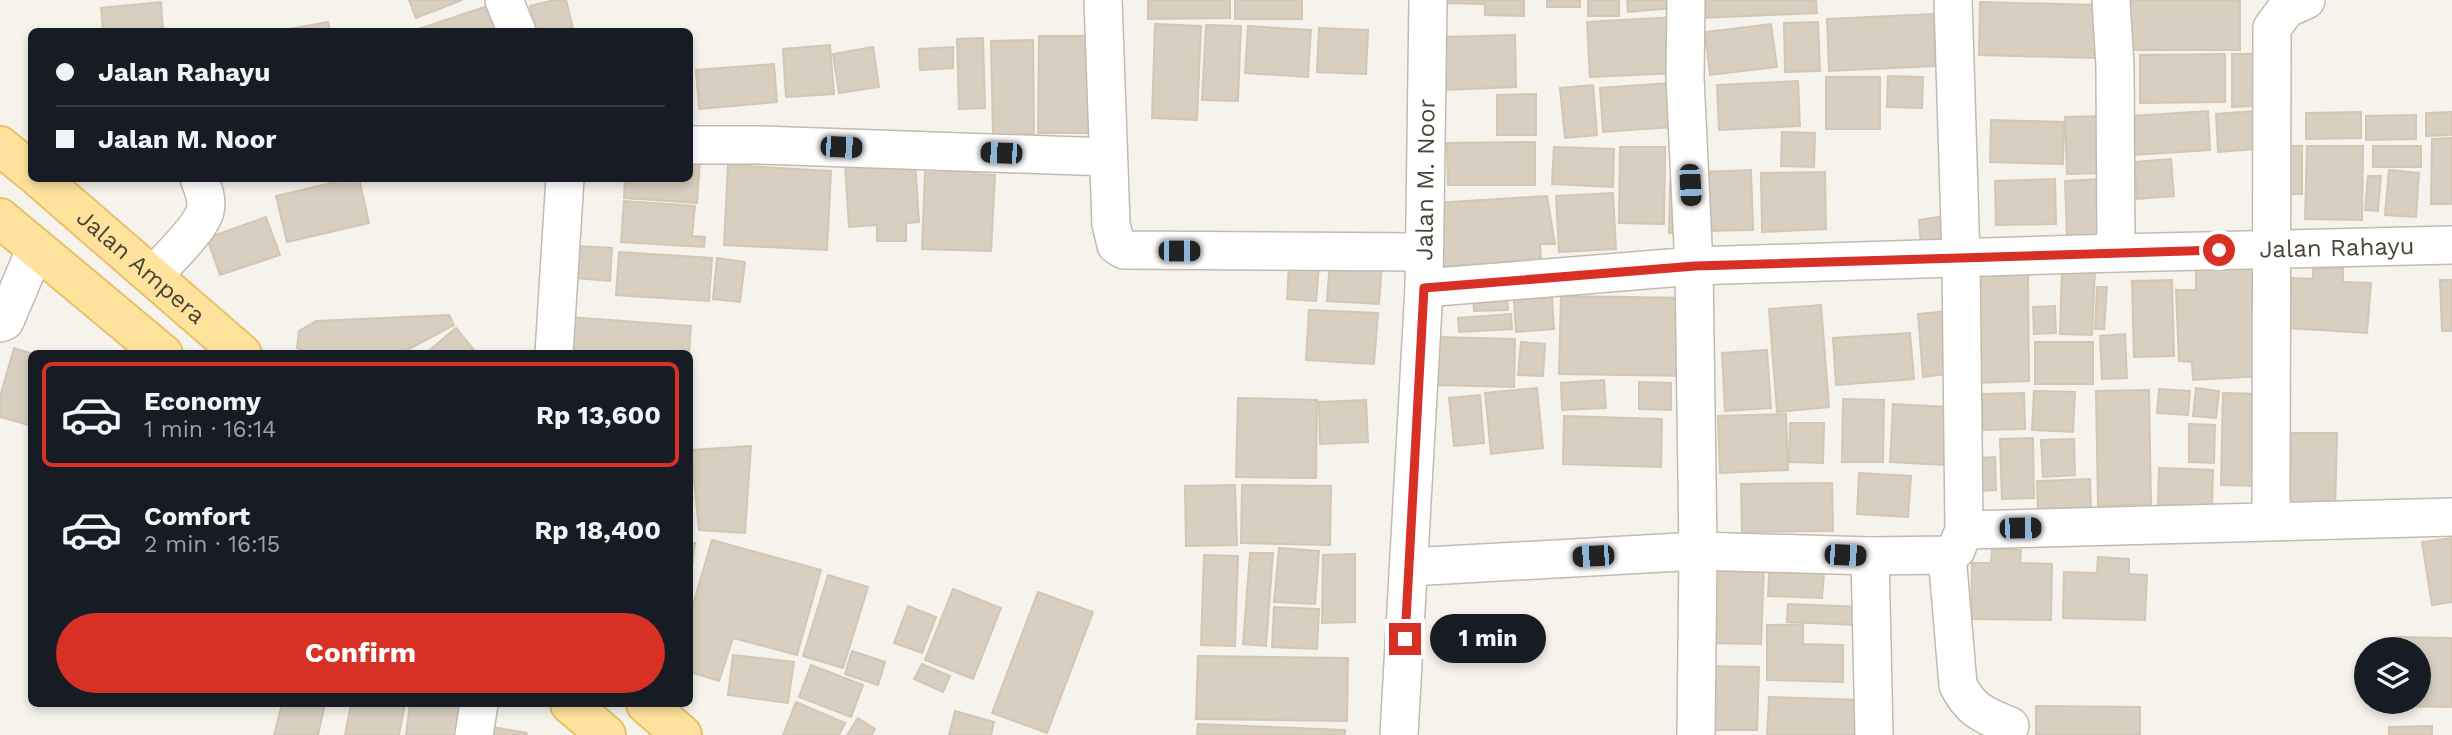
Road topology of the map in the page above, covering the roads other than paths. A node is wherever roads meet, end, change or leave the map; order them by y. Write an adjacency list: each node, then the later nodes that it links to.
1 (504, 0): 8 (street)
2 (1102, 0): 11 (street)
3 (1428, 0): 20 (street, Jalan M. Noor)
4 (1686, 0): 23 (street)
5 (1953, 0): 22 (street)
6 (2111, 0): 21 (street)
7 (2306, 0): 19 (street)
8 (515, 28)
9 (693, 145): 11 (street)
10 (0, 146): 12 (main road)
11 (1108, 156): 20 (street)
12 (28, 169)
13 (44, 182): 24 (main road, Jalan Ampera)
14 (200, 182): 24 (street)
15 (565, 182): 30 (street)
16 (0, 218): 18 (main road)
17 (2452, 245): 19 (street, Jalan Rahayu)
18 (36, 248): 26 (street); 28 (main road)
19 (2271, 249): 21 (street, Jalan Rahayu); 32 (street)
20 (1424, 251): 25 (street, Jalan M. Noor)
21 (2116, 253): 22 (street, Jalan Rahayu)
22 (1961, 257): 23 (street, Jalan Rahayu); 33 (street)
23 (1695, 266): 25 (street, Jalan Rahayu); 34 (street)
24 (154, 275): 27 (main road, Jalan Ampera)
25 (1424, 288): 36 (street, Jalan M. Noor)
26 (0, 323)
27 (199, 340): 29 (main road, Jalan Ampera)
28 (158, 350)
29 (230, 350)
30 (554, 350)
31 (2452, 517): 32 (street)
32 (2271, 520): 33 (street)
33 (1955, 542): 35 (street); 40 (street)
34 (1698, 551): 35 (street); 36 (street); 45 (street)
35 (1870, 556): 46 (street)
36 (1410, 567): 44 (street, Jalan M. Noor)
37 (479, 707): 41 (street)
38 (573, 707): 42 (main road)
39 (649, 707): 43 (main road)
40 (2010, 726)
41 (474, 735)
42 (606, 735)
43 (682, 735)
44 (1399, 735)
45 (1696, 735)
46 (1874, 735)

